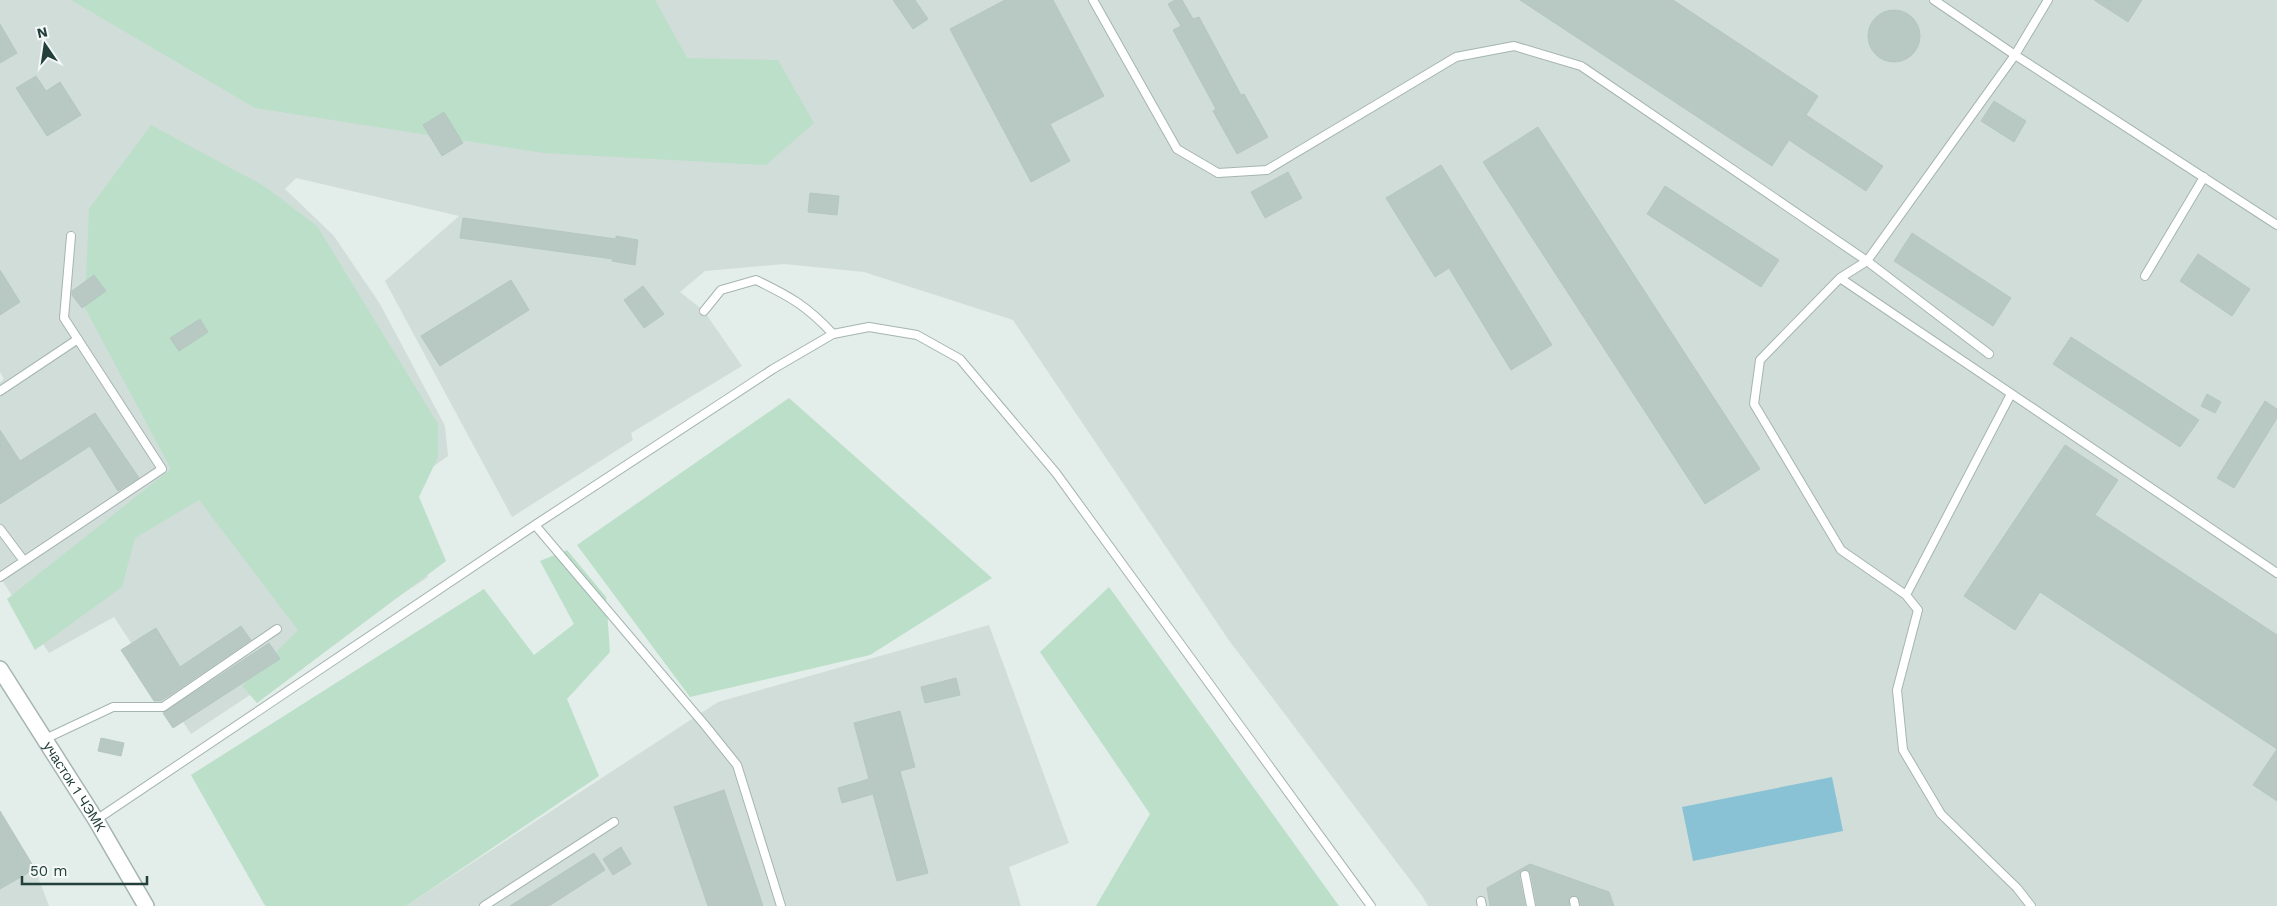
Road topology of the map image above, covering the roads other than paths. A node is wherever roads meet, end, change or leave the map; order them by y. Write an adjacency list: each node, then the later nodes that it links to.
1 (1093, 0): 8 (lane)
2 (1934, 0): 4 (lane)
3 (2048, 0): 4 (lane)
4 (2015, 55): 5 (lane); 8 (lane)
5 (2204, 177): 6 (lane); 9 (lane)
6 (2277, 225)
7 (71, 236): 13 (lane)
8 (1867, 261): 10 (lane); 14 (lane)
9 (2145, 276)
10 (1840, 278): 16 (lane); 22 (lane)
11 (704, 311): 12 (lane)
12 (833, 334): 17 (lane); 32 (lane)
13 (78, 339): 15 (lane); 19 (lane)
14 (1989, 354)
15 (0, 391)
16 (2011, 394): 20 (lane); 22 (lane)
17 (535, 525): 26 (lane); 31 (lane)
18 (0, 529): 19 (lane)
19 (24, 561): 21 (lane)
20 (2277, 573)
21 (0, 577)
22 (1906, 595): 34 (lane)
23 (277, 629): 25 (lane)
24 (0, 668): 25 (street, участок 1 ЧЭМК)
25 (45, 739): 26 (street, участок 1 ЧЭМК)
26 (96, 820): 29 (street, участок 1 ЧЭМК)
27 (614, 822): 30 (lane)
28 (1525, 876): 33 (lane)
29 (146, 906)
30 (484, 906)
31 (781, 906)
32 (1371, 906)
33 (1531, 906)
34 (2032, 906)

